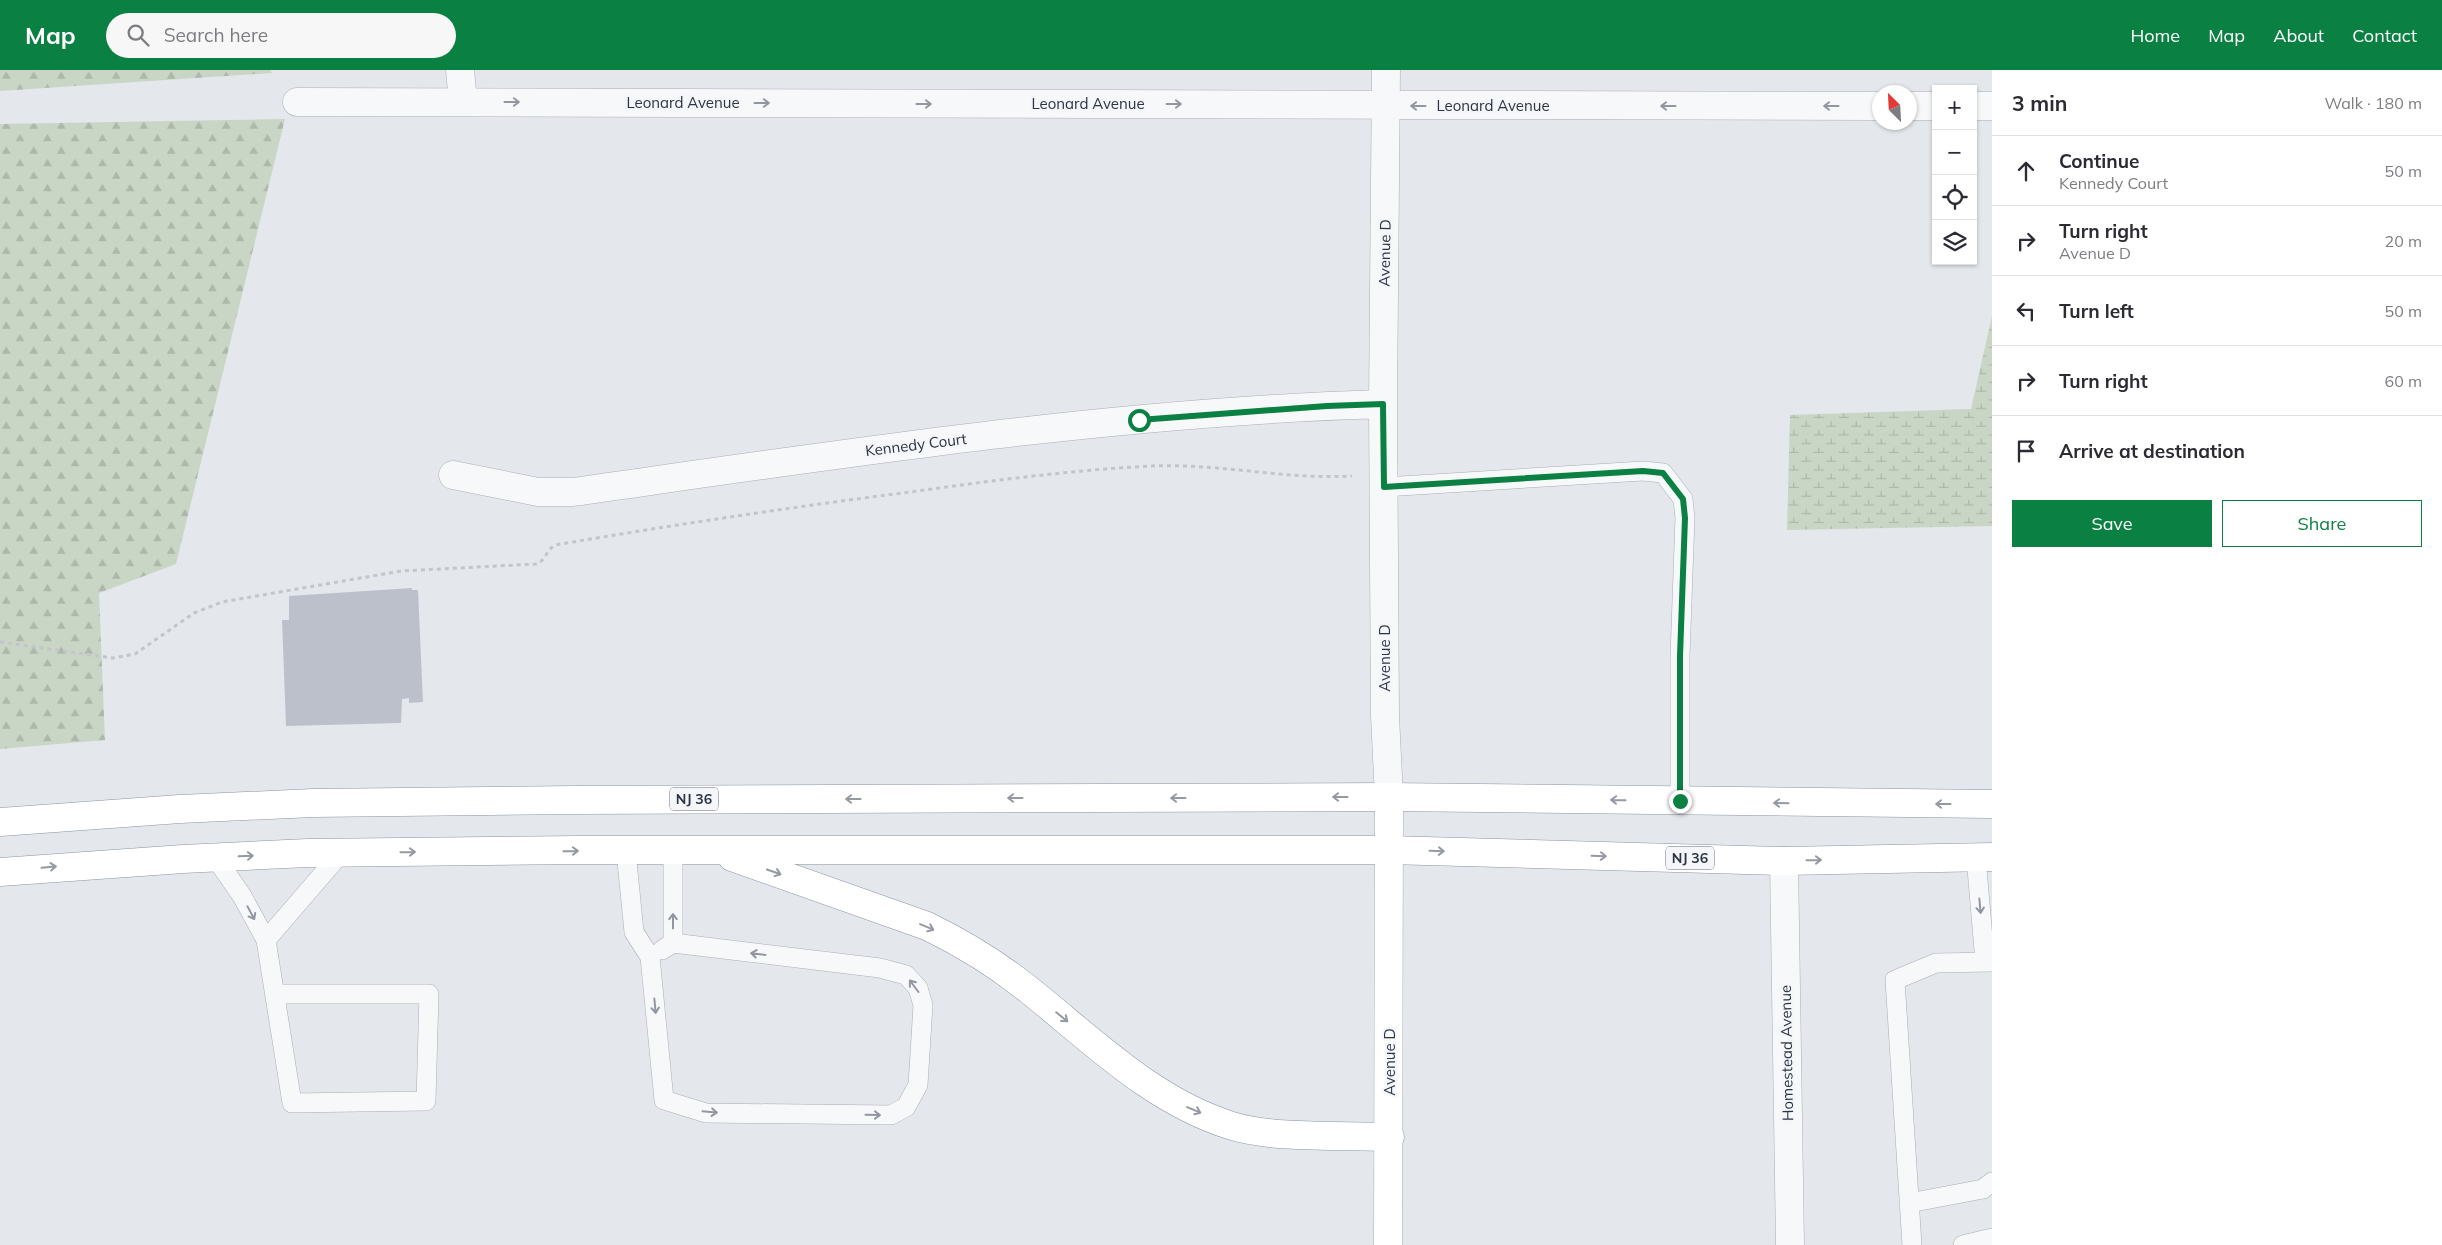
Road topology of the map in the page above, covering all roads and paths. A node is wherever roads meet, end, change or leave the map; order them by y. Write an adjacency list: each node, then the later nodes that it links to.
1 (460, 70): 4 (street)
2 (1386, 70): 5 (street, Avenue D)
3 (297, 102): 4 (street, Leonard Avenue)
4 (463, 102): 5 (street, Leonard Avenue, one-way to 5)
5 (1387, 105): 6 (street, Leonard Avenue, one-way to 5); 11 (street, Avenue D)
6 (1872, 106)
7 (1917, 106): 8 (street)
8 (1932, 106)
9 (1977, 106): 10 (street)
10 (1992, 106)
11 (1383, 404): 12 (street, Kennedy Court); 13 (street, Avenue D)
12 (453, 475)
13 (1384, 481): 14 (path); 15 (street, Avenue D); 16 (lane)
14 (0, 642)
15 (1389, 797): 16 (main road, NJ 36, one-way to 15); 18 (main road, NJ 36, one-way to 18); 20 (main road, Avenue D)
16 (1680, 801): 17 (main road, NJ 36, one-way to 16)
17 (1992, 804)
18 (0, 822)
19 (712, 850): 20 (main road, NJ 36); 22 (main road, NJ 36); 33 (main road, one-way to 33)
20 (1388, 850): 26 (main road, NJ 36, one-way to 26); 33 (main road, Avenue D)
21 (626, 851): 22 (main road, NJ 36); 23 (main road, NJ 36, one-way to 21); 30 (lane)
22 (673, 851): 29 (lane, one-way to 22)
23 (341, 853): 24 (main road, NJ 36, one-way to 23); 28 (lane)
24 (215, 857): 27 (main road, NJ 36, one-way to 24); 28 (lane, one-way to 28)
25 (1984, 857): 26 (main road, NJ 36, one-way to 25); 31 (lane, one-way to 31)
26 (1784, 861): 38 (street, Homestead Avenue)
27 (0, 872)
28 (266, 940): 32 (lane)
29 (673, 944): 30 (lane); 30 (lane, one-way to 29)
30 (650, 957)
31 (1988, 962): 35 (lane)
32 (275, 994): 32 (lane)
33 (1390, 1137): 37 (main road, Avenue D)
34 (1992, 1182): 35 (lane)
35 (1909, 1203): 39 (lane)
36 (1992, 1238): 40 (lane)
37 (1388, 1245)
38 (1790, 1245)
39 (1912, 1245)
40 (1963, 1245)

